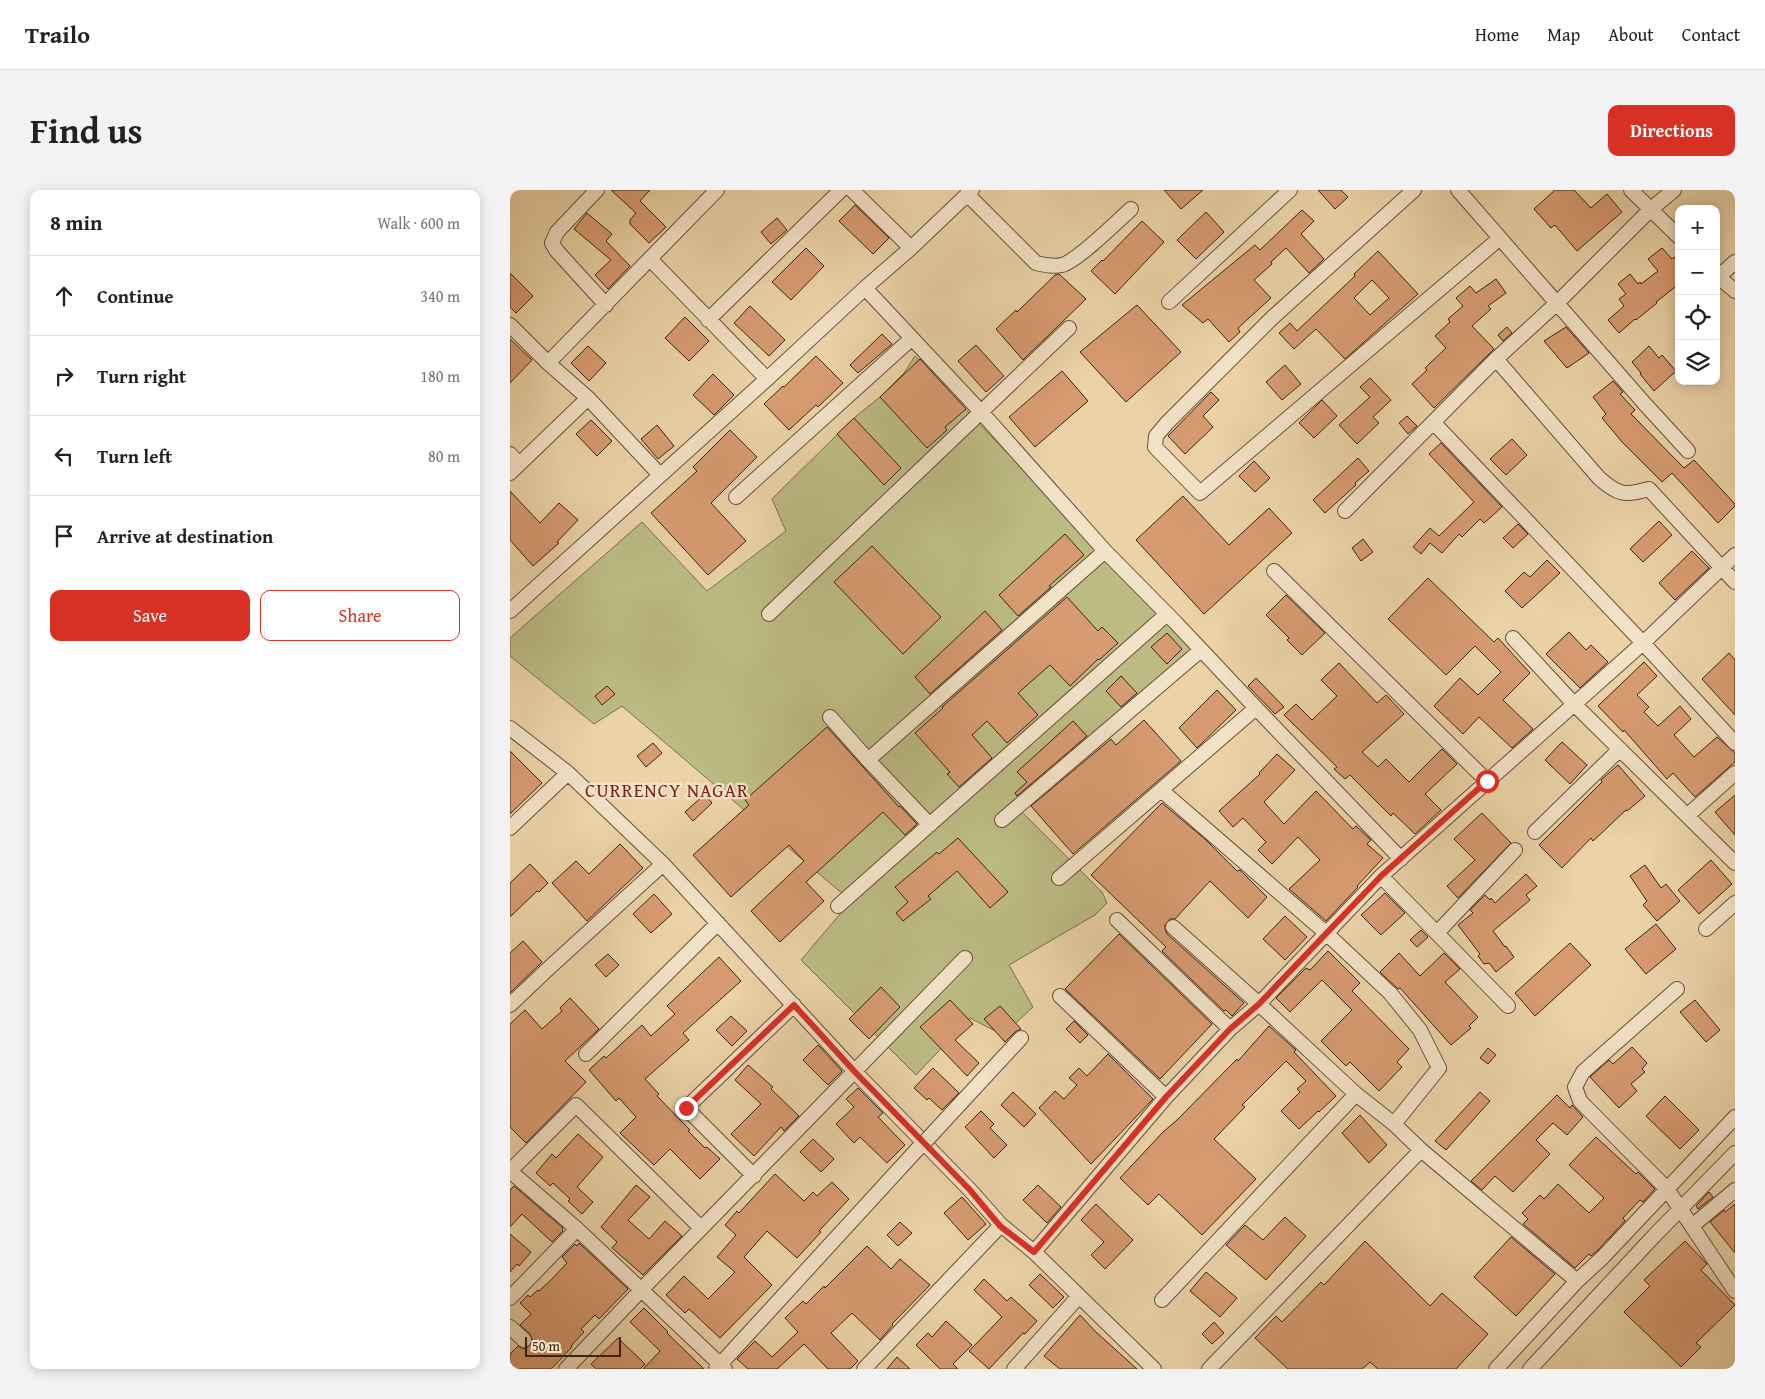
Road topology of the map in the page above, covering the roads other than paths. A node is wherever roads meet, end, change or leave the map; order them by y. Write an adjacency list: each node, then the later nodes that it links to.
1 (597, 190): 24 (street)
2 (717, 190): 16 (street)
3 (840, 190): 25 (street)
4 (852, 190): 15 (street)
5 (1290, 190): 22 (street)
6 (1414, 190): 14 (street)
7 (1458, 190): 14 (street)
8 (1632, 190): 12 (street)
9 (1674, 190): 12 (street)
10 (970, 192): 11 (street); 15 (street)
11 (1131, 209)
12 (1651, 209): 13 (street); 23 (street)
13 (1675, 233)
14 (1500, 238): 23 (street)
15 (911, 248): 20 (street)
16 (650, 259): 24 (street); 25 (street)
17 (1735, 262): 18 (street)
18 (1720, 274)
19 (1720, 278): 21 (street)
20 (865, 288): 28 (street); 31 (street)
21 (1735, 291)
22 (1169, 302)
23 (1556, 303): 29 (street); 35 (street)
24 (606, 305): 30 (street)
25 (708, 320): 31 (street)
26 (510, 325): 30 (street)
27 (1069, 328): 33 (street)
28 (911, 339): 33 (street); 38 (street)
29 (1496, 359): 34 (street); 42 (street)
30 (548, 363): 32 (street)
31 (767, 380): 37 (street)
32 (588, 398): 36 (street); 37 (street)
33 (982, 413): 40 (street); 46 (street)
34 (1434, 423): 39 (street); 49 (street)
35 (1688, 451)
36 (513, 464)
37 (660, 475): 45 (street)
38 (736, 497)
39 (1345, 511)
40 (1105, 551): 47 (street); 57 (street)
41 (1735, 555): 42 (street)
42 (1721, 567): 44 (street); 49 (street)
43 (1274, 571): 60 (street)
44 (1735, 582)
45 (510, 611)
46 (769, 614)
47 (1167, 614): 50 (street); 64 (street)
48 (1514, 638): 51 (street)
49 (1643, 643): 51 (street); 55 (street)
50 (1201, 650): 52 (street); 63 (street)
51 (1574, 704): 56 (street); 60 (street)
52 (1256, 708): 61 (street); 68 (street)
53 (830, 716): 57 (street)
54 (510, 728): 58 (street)
55 (1735, 743)
56 (1620, 749): 62 (street); 66 (street)
57 (868, 760): 64 (street)
58 (568, 773): 65 (street); 70 (street)
59 (1735, 773): 62 (street)
60 (1487, 781): 68 (street)
61 (1161, 790): 72 (street); 79 (street)
62 (1688, 815): 69 (street)
63 (1002, 820)
64 (930, 825): 74 (street)
65 (510, 828)
66 (1535, 832)
67 (1516, 850): 80 (street)
68 (1402, 858): 71 (street)
69 (1735, 863)
70 (663, 864): 76 (street); 86 (street)
71 (1381, 876): 79 (street); 80 (street)
72 (1060, 878)
73 (1735, 903): 78 (street)
74 (838, 906)
75 (1117, 920): 88 (street)
76 (718, 924): 85 (street); 90 (street)
77 (1173, 927): 84 (street)
78 (1706, 929)
79 (1326, 933): 84 (street); 95 (street)
80 (1436, 933): 87 (street)
81 (965, 958): 91 (street)
82 (1677, 989): 101 (street)
83 (1060, 996): 93 (street)
84 (1259, 1004): 88 (street); 92 (street)
85 (794, 1005): 91 (street); 100 (street)
86 (510, 1006)
87 (1508, 1006)
88 (1230, 1029): 93 (street)
89 (1022, 1038): 96 (street, bridge)
90 (586, 1054)
91 (857, 1070): 96 (street); 100 (street)
92 (1356, 1094): 95 (street); 114 (street)
93 (1166, 1097): 108 (street)
94 (1735, 1117): 101 (street)
95 (1394, 1124): 97 (street)
96 (922, 1143): 104 (street); 117 (street)
97 (1421, 1150): 109 (street); 122 (street)
98 (1735, 1153): 103 (street)
99 (510, 1171): 106 (street); 107 (street)
100 (754, 1176): 107 (street)
101 (1667, 1189): 103 (street); 109 (street)
102 (1735, 1190): 105 (street)
103 (1681, 1209): 105 (street); 124 (street)
104 (1000, 1226): 108 (street); 119 (street)
105 (1692, 1226): 111 (street)
106 (577, 1228): 110 (street); 113 (street)
107 (702, 1228): 110 (street)
108 (1037, 1248): 112 (street)
109 (1577, 1281): 123 (street)
110 (642, 1289): 117 (street); 118 (street)
111 (1735, 1291)
112 (1078, 1296): 120 (street); 121 (street)
113 (510, 1298)
114 (1162, 1300)
115 (510, 1327): 116 (street)
116 (524, 1340)
117 (720, 1367)
118 (566, 1369)
119 (864, 1369)
120 (1014, 1369)
121 (1154, 1369)
122 (1209, 1369)
123 (1496, 1369)
124 (1530, 1369)

